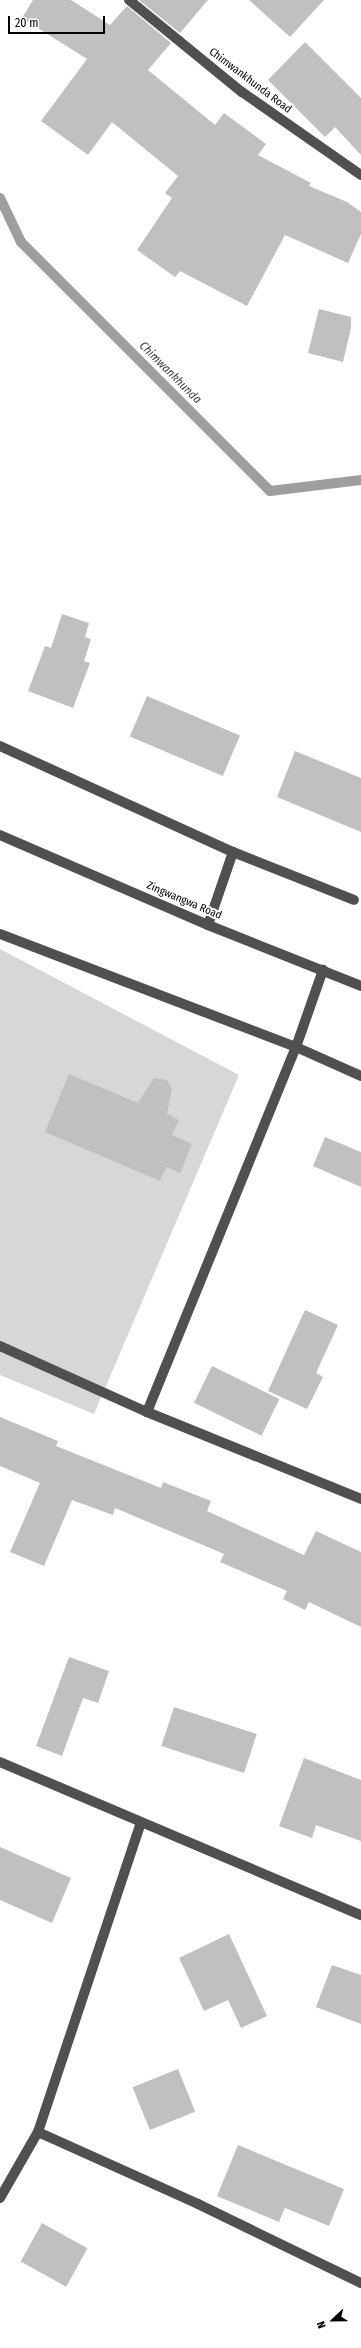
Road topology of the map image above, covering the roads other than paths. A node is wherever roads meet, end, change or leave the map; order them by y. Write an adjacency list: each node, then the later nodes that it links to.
1 (129, 0): 2 (street, Chimwankhunda Road)
2 (361, 175)
3 (0, 746): 5 (street)
4 (0, 835): 7 (street, Zingwangwa Road)
5 (233, 852): 6 (street); 7 (street)
6 (354, 900)
7 (208, 925): 9 (street, Zingwangwa Road)
8 (0, 934): 11 (street)
9 (323, 970): 10 (street, Zingwangwa Road); 11 (street)
10 (361, 986)
11 (296, 1047): 12 (street); 14 (street)
12 (361, 1076)
13 (0, 1346): 14 (street)
14 (147, 1412): 15 (street)
15 (361, 1499)
16 (0, 1762): 17 (street)
17 (141, 1824): 18 (street); 19 (street)
18 (361, 1915)
19 (38, 2132): 20 (street); 21 (street)
20 (0, 2198)
21 (361, 2283)

